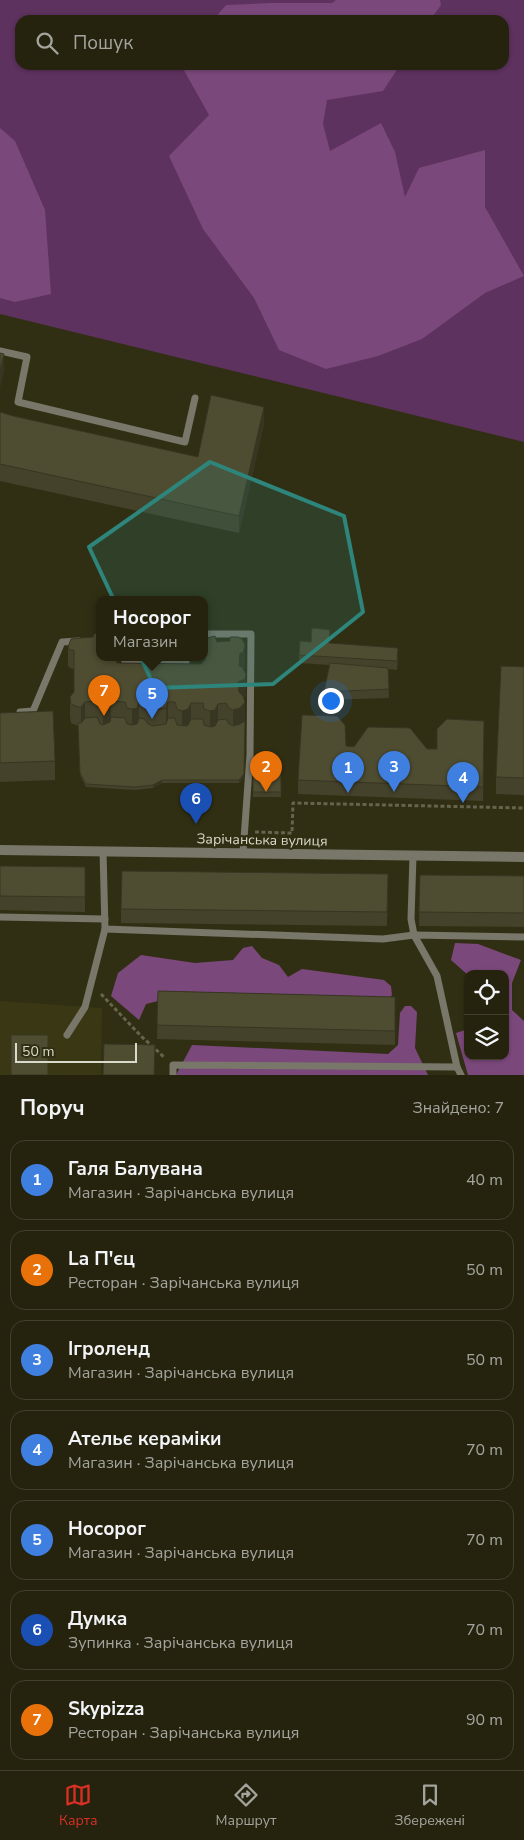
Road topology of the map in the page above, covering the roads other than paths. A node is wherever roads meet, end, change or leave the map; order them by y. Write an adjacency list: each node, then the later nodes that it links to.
1 (0, 351): 2 (lane)
2 (195, 398)
3 (208, 634): 10 (lane)
4 (90, 640): 7 (lane)
5 (125, 661): 6 (lane)
6 (186, 661)
7 (8, 714)
8 (0, 850): 9 (street, Зарічанська вулиця)
9 (103, 851): 10 (street, Зарічанська вулиця); 14 (lane)
10 (243, 853): 11 (street, Зарічанська вулиця)
11 (413, 856): 12 (street, Зарічанська вулиця); 16 (lane)
12 (524, 857)
13 (0, 917): 14 (lane)
14 (105, 918): 15 (lane)
15 (105, 929): 16 (lane); 18 (lane)
16 (414, 934): 17 (lane); 19 (lane)
17 (524, 937)
18 (67, 1035)
19 (457, 1067): 20 (lane); 21 (lane)
20 (172, 1075)
21 (461, 1075)

